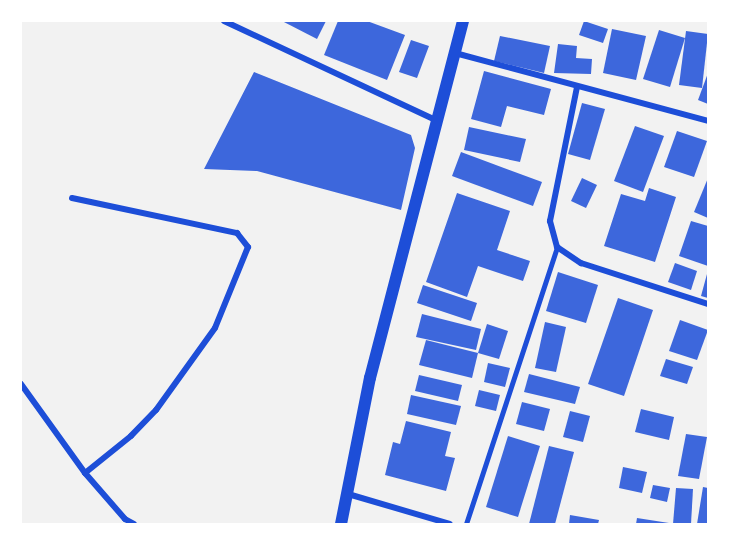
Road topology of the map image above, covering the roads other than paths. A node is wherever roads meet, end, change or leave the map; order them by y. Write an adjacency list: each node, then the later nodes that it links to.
1 (224, 21): 5 (street)
2 (463, 21): 3 (main road)
3 (454, 53): 4 (street); 5 (main road)
4 (577, 87): 6 (street); 8 (street)
5 (435, 120): 12 (main road)
6 (708, 121)
7 (72, 198): 11 (street)
8 (557, 247): 9 (street); 17 (lane)
9 (708, 304)
10 (21, 384): 11 (street)
11 (85, 473): 13 (street)
12 (348, 494): 15 (main road); 16 (street)
13 (122, 521): 14 (street)
14 (134, 524)
15 (341, 524)
16 (450, 524)
17 (466, 524)

